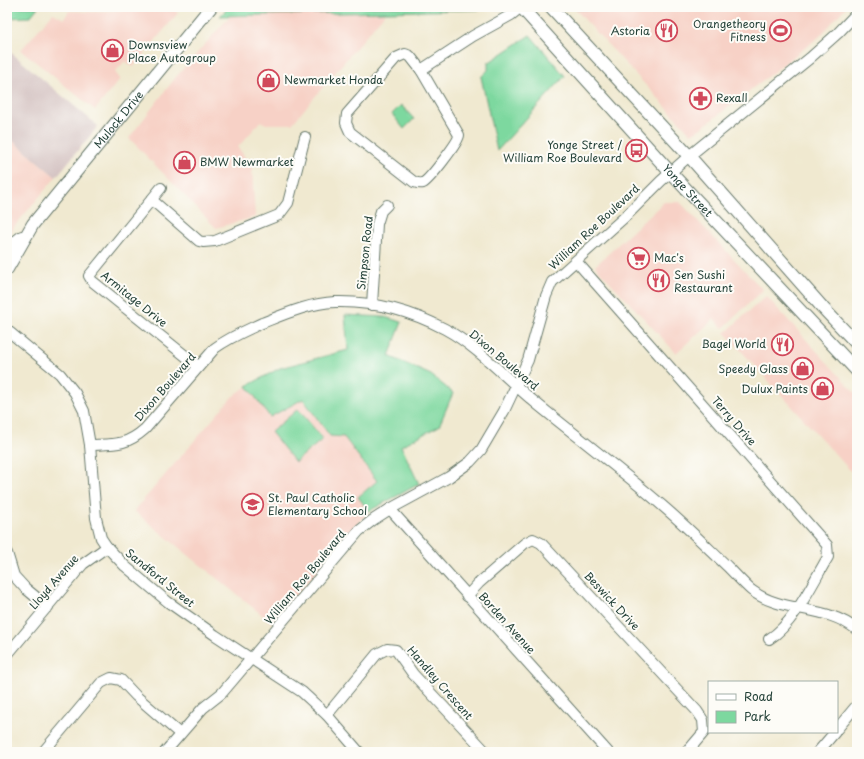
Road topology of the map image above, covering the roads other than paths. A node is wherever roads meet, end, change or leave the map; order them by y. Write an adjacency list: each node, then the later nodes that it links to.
1 (211, 7): 12 (main road, Mulock Drive)
2 (521, 7): 5 (street); 8 (main road, Yonge Street)
3 (551, 7): 7 (main road)
4 (857, 13): 7 (street, William Roe Boulevard)
5 (421, 70): 5 (street)
6 (305, 137): 10 (street)
7 (689, 156): 8 (street, William Roe Boulevard); 18 (main road)
8 (670, 172): 14 (street, William Roe Boulevard); 20 (main road, Yonge Street)
9 (161, 188): 10 (street, Armitage Drive)
10 (152, 200): 19 (street, Armitage Drive)
11 (387, 205): 16 (street, Simpson Road)
12 (28, 232): 13 (main road, Mulock Drive); 15 (main road, Mulock Drive)
13 (7, 249)
14 (576, 261): 21 (street, William Roe Boulevard); 28 (street, Terry Drive)
15 (7, 268)
16 (372, 305): 19 (street, Dixon Boulevard); 21 (street, Dixon Boulevard)
17 (7, 330): 22 (street, Sandford Street)
18 (857, 344)
19 (198, 366): 22 (street, Dixon Boulevard)
20 (857, 371)
21 (516, 386): 23 (street, William Roe Boulevard); 28 (street, Dixon Boulevard)
22 (90, 445): 24 (street, Sandford Street)
23 (390, 509): 26 (street, Borden Avenue); 32 (street, William Roe Boulevard)
24 (107, 547): 27 (street, Lloyd Avenue); 32 (street, Sandford Street)
25 (7, 553): 27 (street)
26 (468, 596): 42 (street, Borden Avenue); 43 (street, Beswick Drive)
27 (48, 607): 31 (street, Lloyd Avenue)
28 (798, 607): 29 (street, Dixon Boulevard); 30 (street, Terry Drive)
29 (857, 630)
30 (769, 639)
31 (7, 655)
32 (252, 658): 34 (street, Sandford Street); 37 (street, William Roe Boulevard)
33 (857, 705): 35 (street)
34 (327, 715): 40 (street, Sandford Street); 41 (street, Handley Crescent)
35 (838, 728)
36 (834, 733): 44 (street)
37 (180, 734): 38 (street); 39 (street, William Roe Boulevard)
38 (43, 752)
39 (165, 752)
40 (358, 752)
41 (486, 752)
42 (608, 752)
43 (687, 752)
44 (818, 752)

